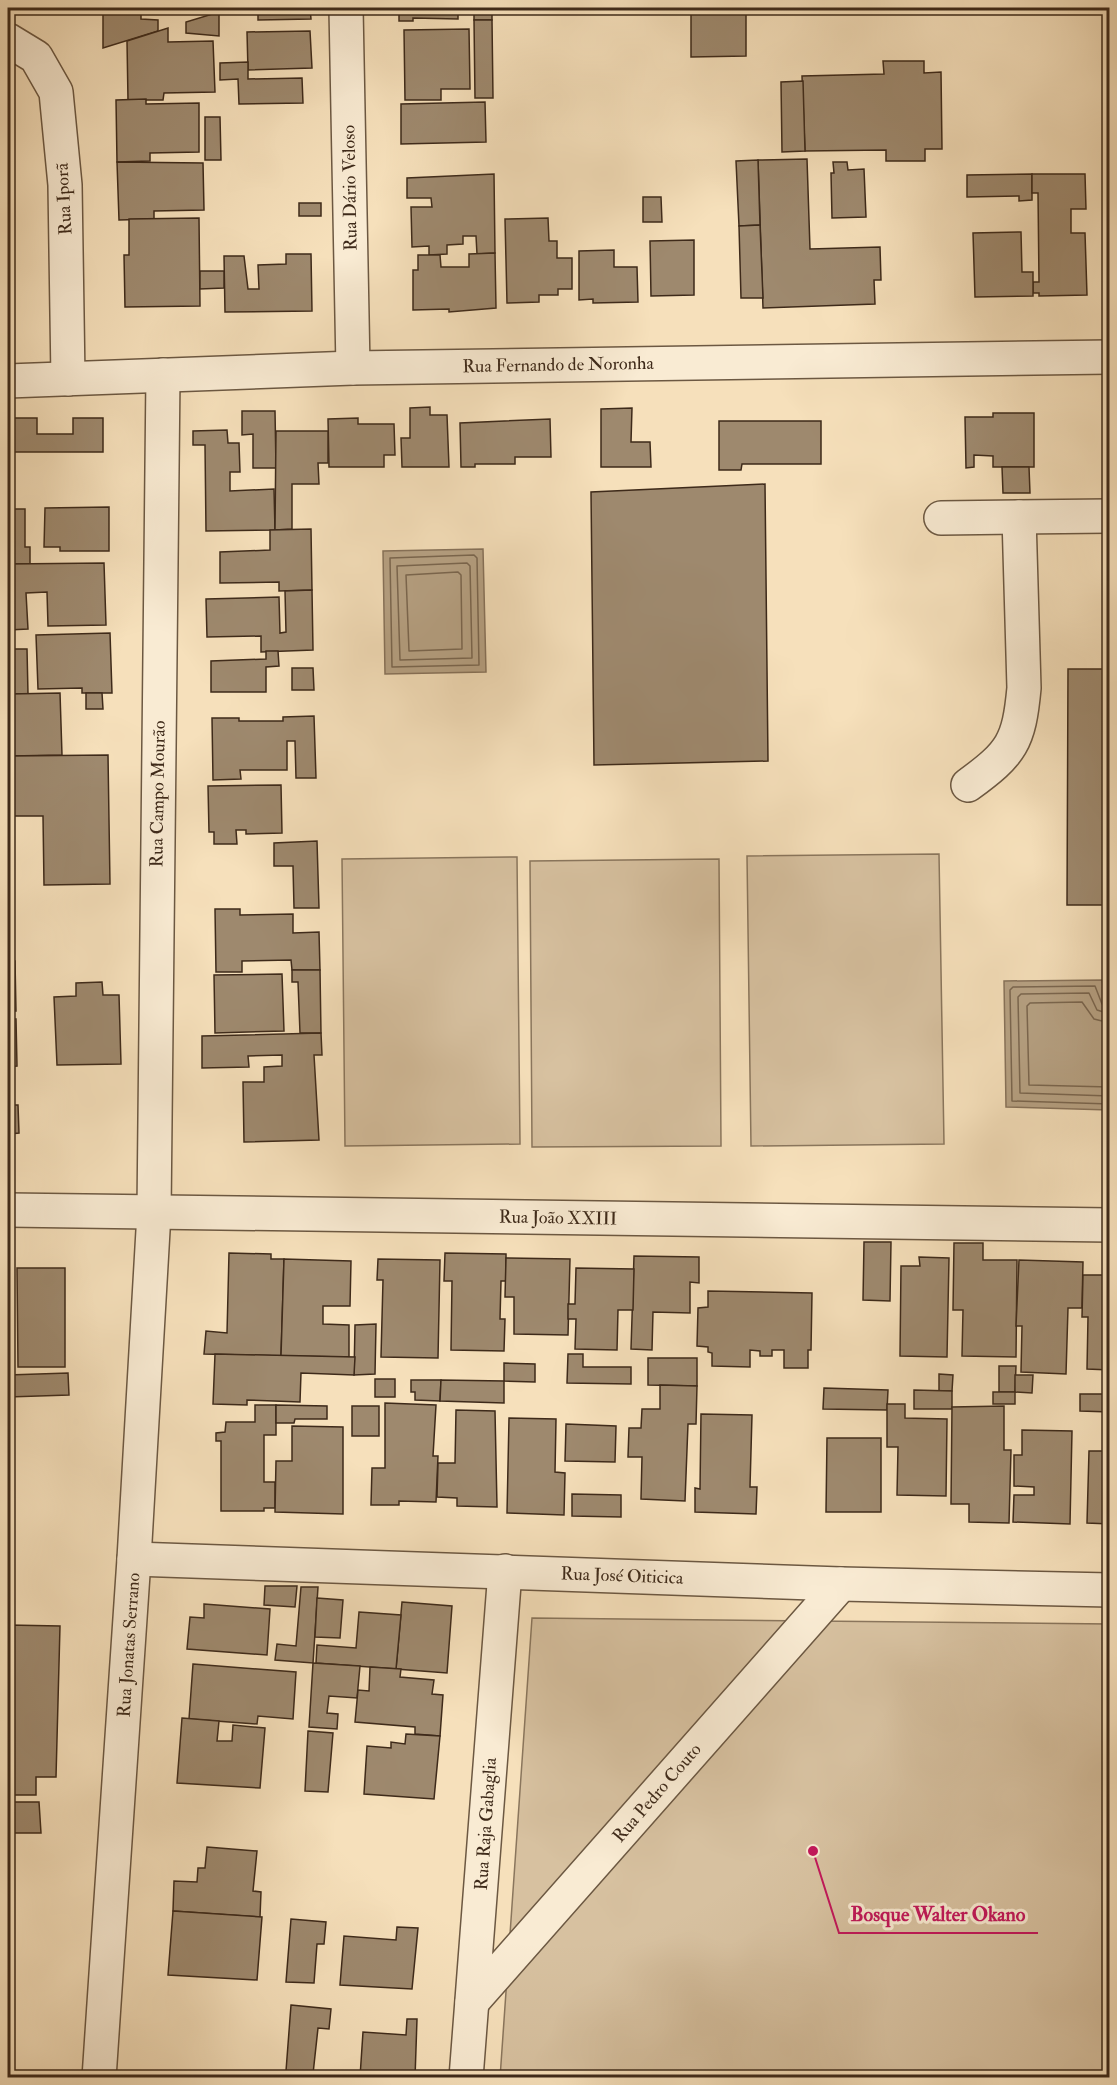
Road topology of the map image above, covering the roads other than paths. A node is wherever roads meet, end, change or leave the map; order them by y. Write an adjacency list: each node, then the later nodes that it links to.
1 (346, 8): 4 (street, Rua Dário Veloso)
2 (8, 40): 6 (street, Rua Iporã)
3 (1110, 357): 4 (street, Rua Fernando de Noronha)
4 (353, 368): 5 (street, Rua Fernando de Noronha)
5 (163, 375): 6 (street, Rua Fernando de Noronha); 13 (street, Rua Campo Mourão)
6 (68, 379): 7 (street, Rua Fernando de Noronha)
7 (8, 381)
8 (1109, 516): 9 (street)
9 (1018, 517): 10 (street); 11 (street)
10 (941, 518)
11 (968, 785)
12 (8, 1210): 13 (street, Rua João XXIII)
13 (154, 1213): 14 (street, Rua João XXIII); 15 (street, Rua Jonatas Serrano)
14 (1110, 1225)
15 (135, 1559): 16 (street, Rua José Oiticica); 20 (street, Rua Jonatas Serrano)
16 (505, 1571): 17 (street, Rua José Oiticica); 19 (street, Rua Raja Gabaglia)
17 (841, 1584): 18 (street, Rua José Oiticica); 19 (street, Rua Pedro Couto)
18 (1110, 1590)
19 (472, 2002): 21 (street, Rua Raja Gabaglia)
20 (99, 2078)
21 (466, 2078)

